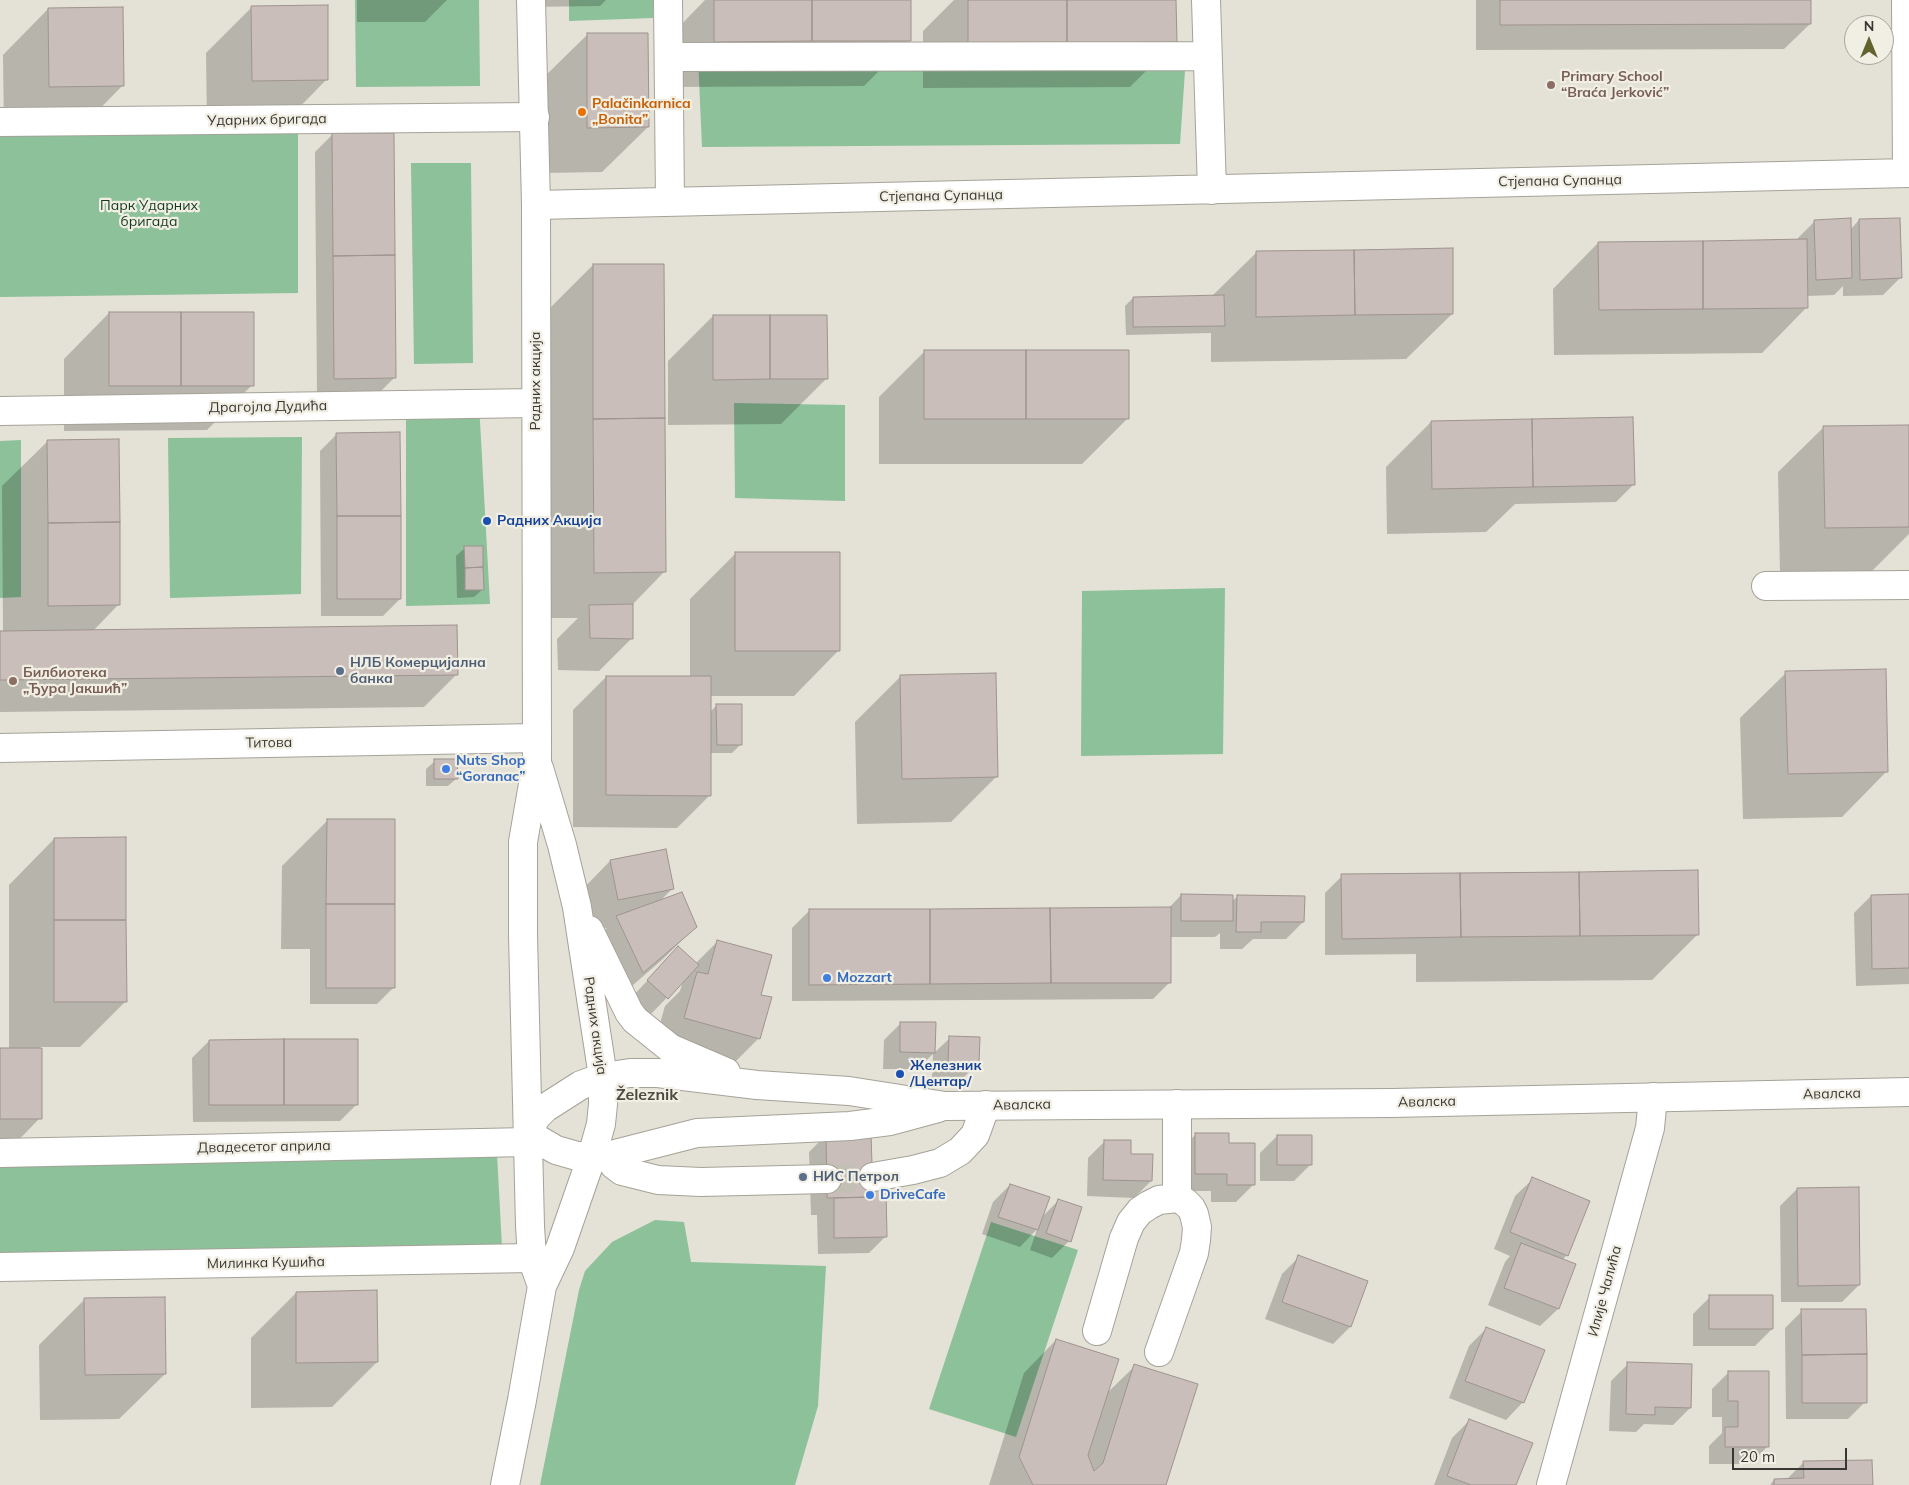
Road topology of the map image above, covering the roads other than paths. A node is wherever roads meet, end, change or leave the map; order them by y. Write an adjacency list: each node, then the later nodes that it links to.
1 (531, 0): 8 (street, Радних акција)
2 (668, 0): 7 (street)
3 (1206, 0): 6 (street)
4 (1906, 0): 5 (street)
5 (1908, 41): 10 (street)
6 (1207, 56): 7 (street); 11 (street)
7 (669, 57): 12 (street)
8 (535, 117): 9 (street, Ударних бригада); 13 (street, Радних акција)
9 (0, 122)
10 (1908, 173): 11 (street, Стјепана Супанца)
11 (1212, 190): 12 (street, Стјепана Супанца)
12 (670, 202): 13 (street, Стјепана Супанца)
13 (536, 205): 14 (street, Радних акција)
14 (536, 403): 15 (street, Драгојла Дудића); 19 (street, Радних акција)
15 (0, 412)
16 (1909, 585): 17 (street)
17 (1766, 586)
18 (0, 748): 19 (street, Титова)
19 (538, 750): 20 (street, Радних акција); 28 (street, Радних акција)
20 (577, 907): 21 (street, Радних акција); 22 (street)
21 (603, 1077): 22 (street, Авалска); 28 (street, Авалска); 30 (street, Радних акција)
22 (757, 1085): 27 (street, Авалска)
23 (1909, 1092): 24 (street, Авалска)
24 (1653, 1097): 25 (street, Авалска); 40 (street, Илије Чалића)
25 (1176, 1104): 26 (street, Авалска); 33 (street)
26 (986, 1105): 27 (street, Авалска); 31 (street)
27 (945, 1106): 30 (street, Авалска)
28 (528, 1137): 29 (street, Двадесетог априла); 30 (street, Авалска); 34 (street, Радних акција)
29 (0, 1153)
30 (600, 1156): 32 (street); 36 (street, Радних акција)
31 (873, 1177)
32 (827, 1179)
33 (1176, 1198): 37 (street); 38 (street)
34 (532, 1258): 35 (street, Милинка Кушића); 36 (street, Радних акција)
35 (0, 1267)
36 (542, 1286): 39 (street, Радних акција)
37 (1097, 1331)
38 (1159, 1352)
39 (505, 1485)
40 (1551, 1485)

